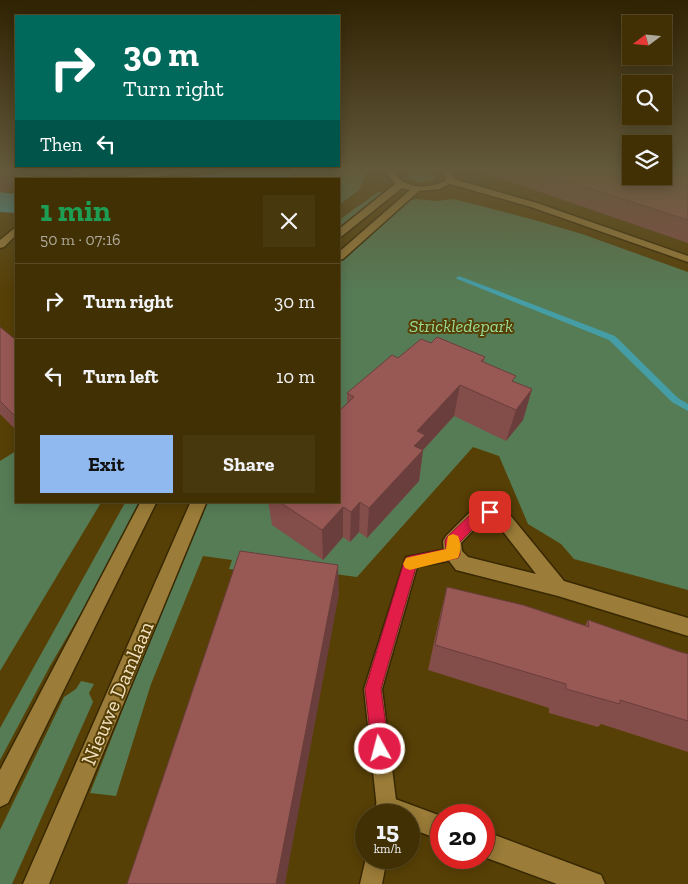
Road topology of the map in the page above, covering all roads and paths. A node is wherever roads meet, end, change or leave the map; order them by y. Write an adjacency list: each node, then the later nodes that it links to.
1 (368, 210): 7 (street)
2 (393, 210): 9 (street)
3 (536, 210): 5 (street)
4 (548, 210): 5 (street)
5 (565, 217): 10 (street)
6 (15, 231): 8 (street)
7 (340, 233)
8 (0, 245)
9 (340, 256)
10 (688, 259)
11 (148, 503): 16 (street)
12 (198, 503): 20 (street, Nieuwe Damlaan)
13 (453, 554): 14 (street); 14 (street); 17 (lane)
14 (558, 588): 15 (street)
15 (688, 627)
16 (0, 795)
17 (395, 804)
18 (495, 848): 22 (street)
19 (374, 869): 21 (lane)
20 (36, 884)
21 (371, 884)
22 (592, 884)

